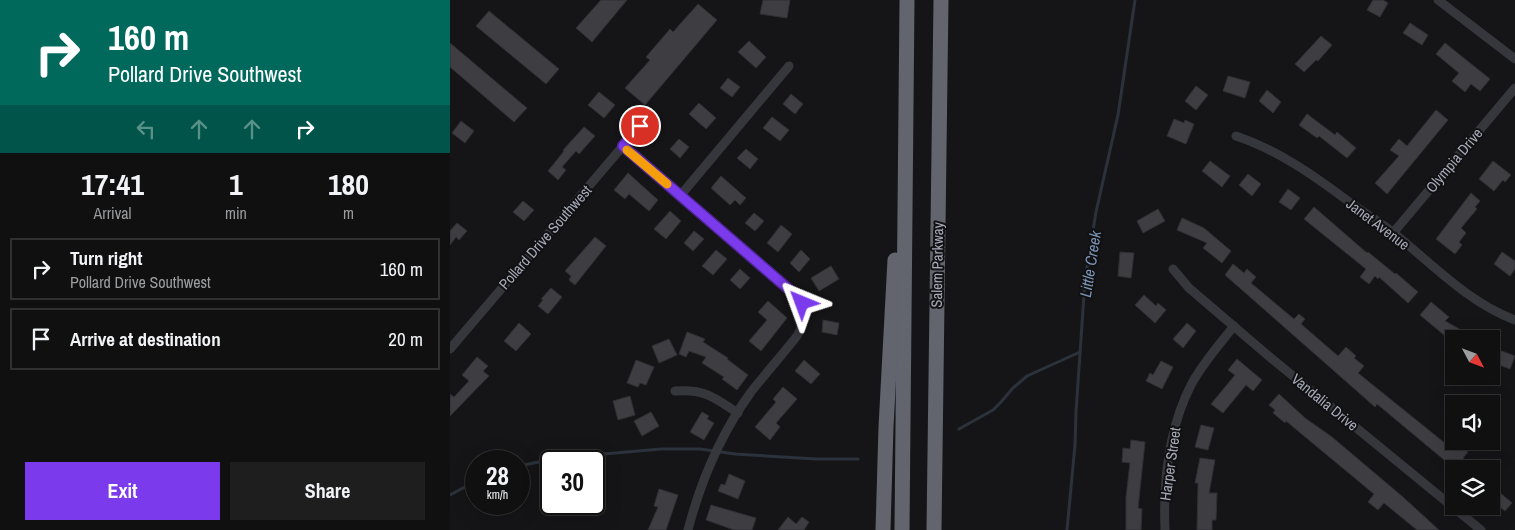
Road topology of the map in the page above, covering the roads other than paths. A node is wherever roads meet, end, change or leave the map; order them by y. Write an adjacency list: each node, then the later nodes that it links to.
1 (907, 0): 11 (highway)
2 (942, 0): 19 (highway, Salem Parkway)
3 (1438, 0): 4 (street)
4 (1515, 59)
5 (789, 66): 10 (street)
6 (1515, 88): 12 (street, Olympia Drive)
7 (640, 126): 9 (street, Pollard Drive Southwest)
8 (1236, 136): 12 (street, Janet Avenue)
9 (623, 146): 10 (street); 16 (street, Pollard Drive Southwest)
10 (680, 196): 18 (street)
11 (904, 200): 21 (highway); 22 (highway)
12 (1393, 233): 14 (street, Janet Avenue)
13 (1172, 269): 15 (street, Vandalia Drive)
14 (1515, 320)
15 (1234, 326): 25 (street, Harper Street); 26 (street, Vandalia Drive)
16 (450, 349)
17 (675, 391): 18 (street)
18 (738, 412): 20 (street)
19 (935, 502): 23 (highway, Salem Parkway); 24 (highway)
20 (688, 530)
21 (882, 530)
22 (902, 530)
23 (934, 530)
24 (942, 530)
25 (1164, 530)
26 (1481, 530)

